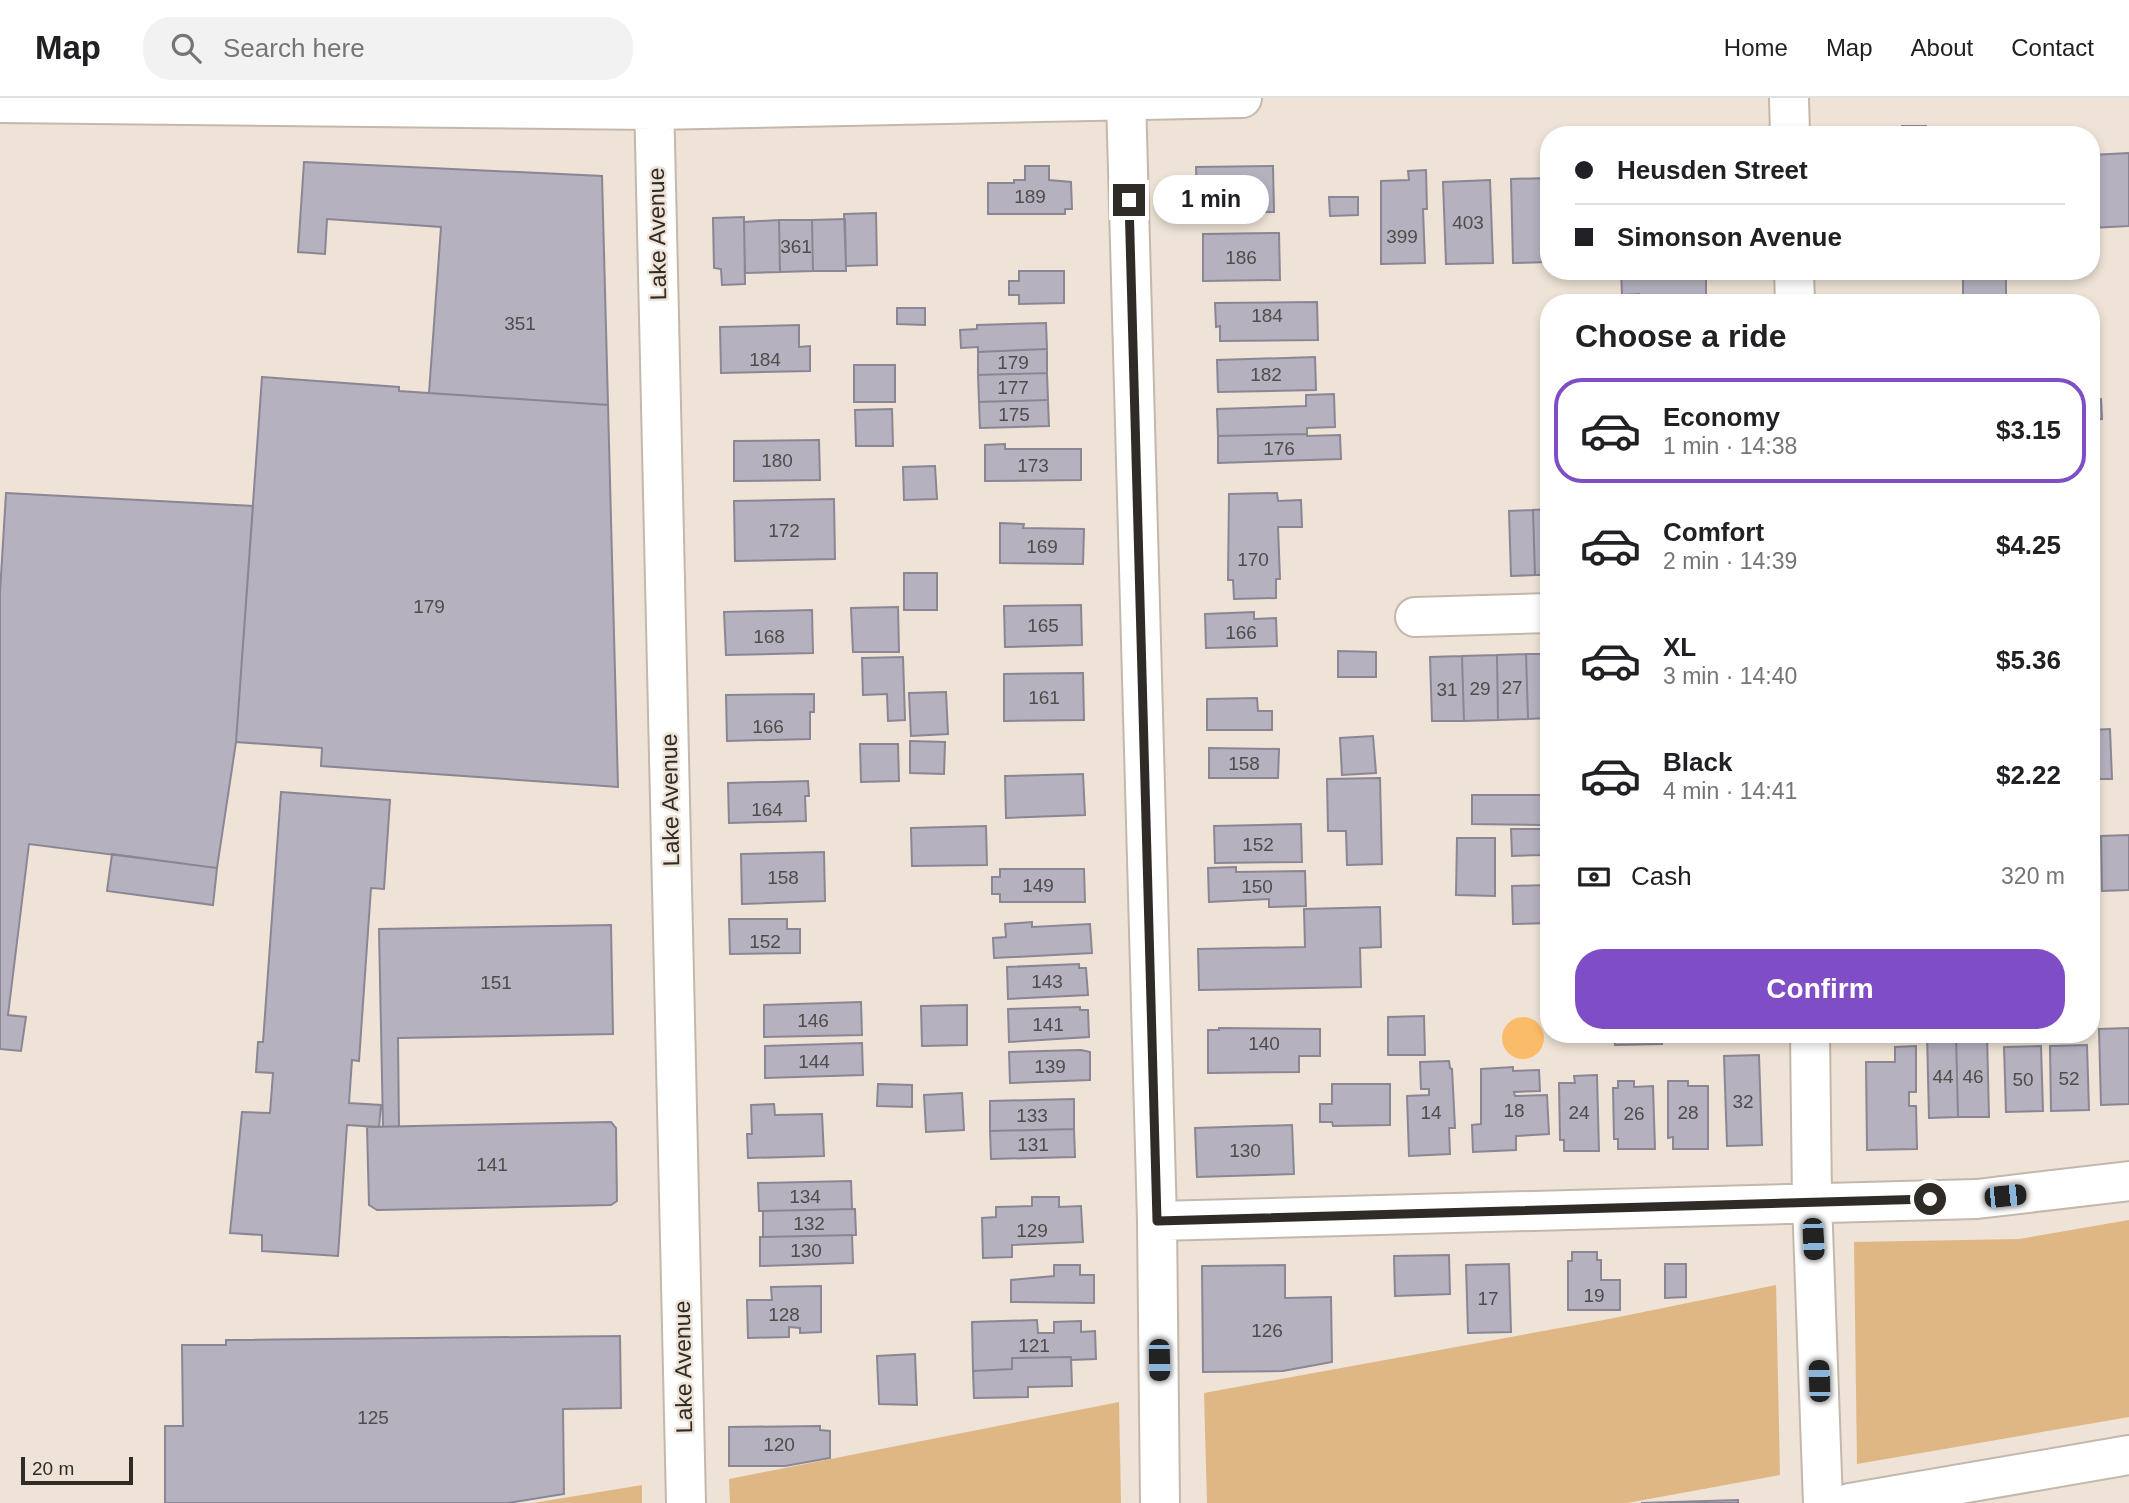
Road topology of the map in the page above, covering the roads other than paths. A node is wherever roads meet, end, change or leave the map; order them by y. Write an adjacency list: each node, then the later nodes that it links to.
1 (1242, 98): 3 (street)
2 (1789, 98): 6 (street)
3 (1126, 99): 5 (street); 12 (street)
4 (0, 103): 5 (street)
5 (654, 104): 15 (street, Lake Avenue)
6 (1790, 126)
7 (1540, 613): 8 (street)
8 (1415, 617)
9 (1810, 1043): 11 (street)
10 (2129, 1181): 11 (street)
11 (1812, 1201): 12 (street); 14 (street)
12 (1157, 1221): 16 (street)
13 (2129, 1455): 14 (street)
14 (1832, 1497)
15 (686, 1503)
16 (1160, 1503)

